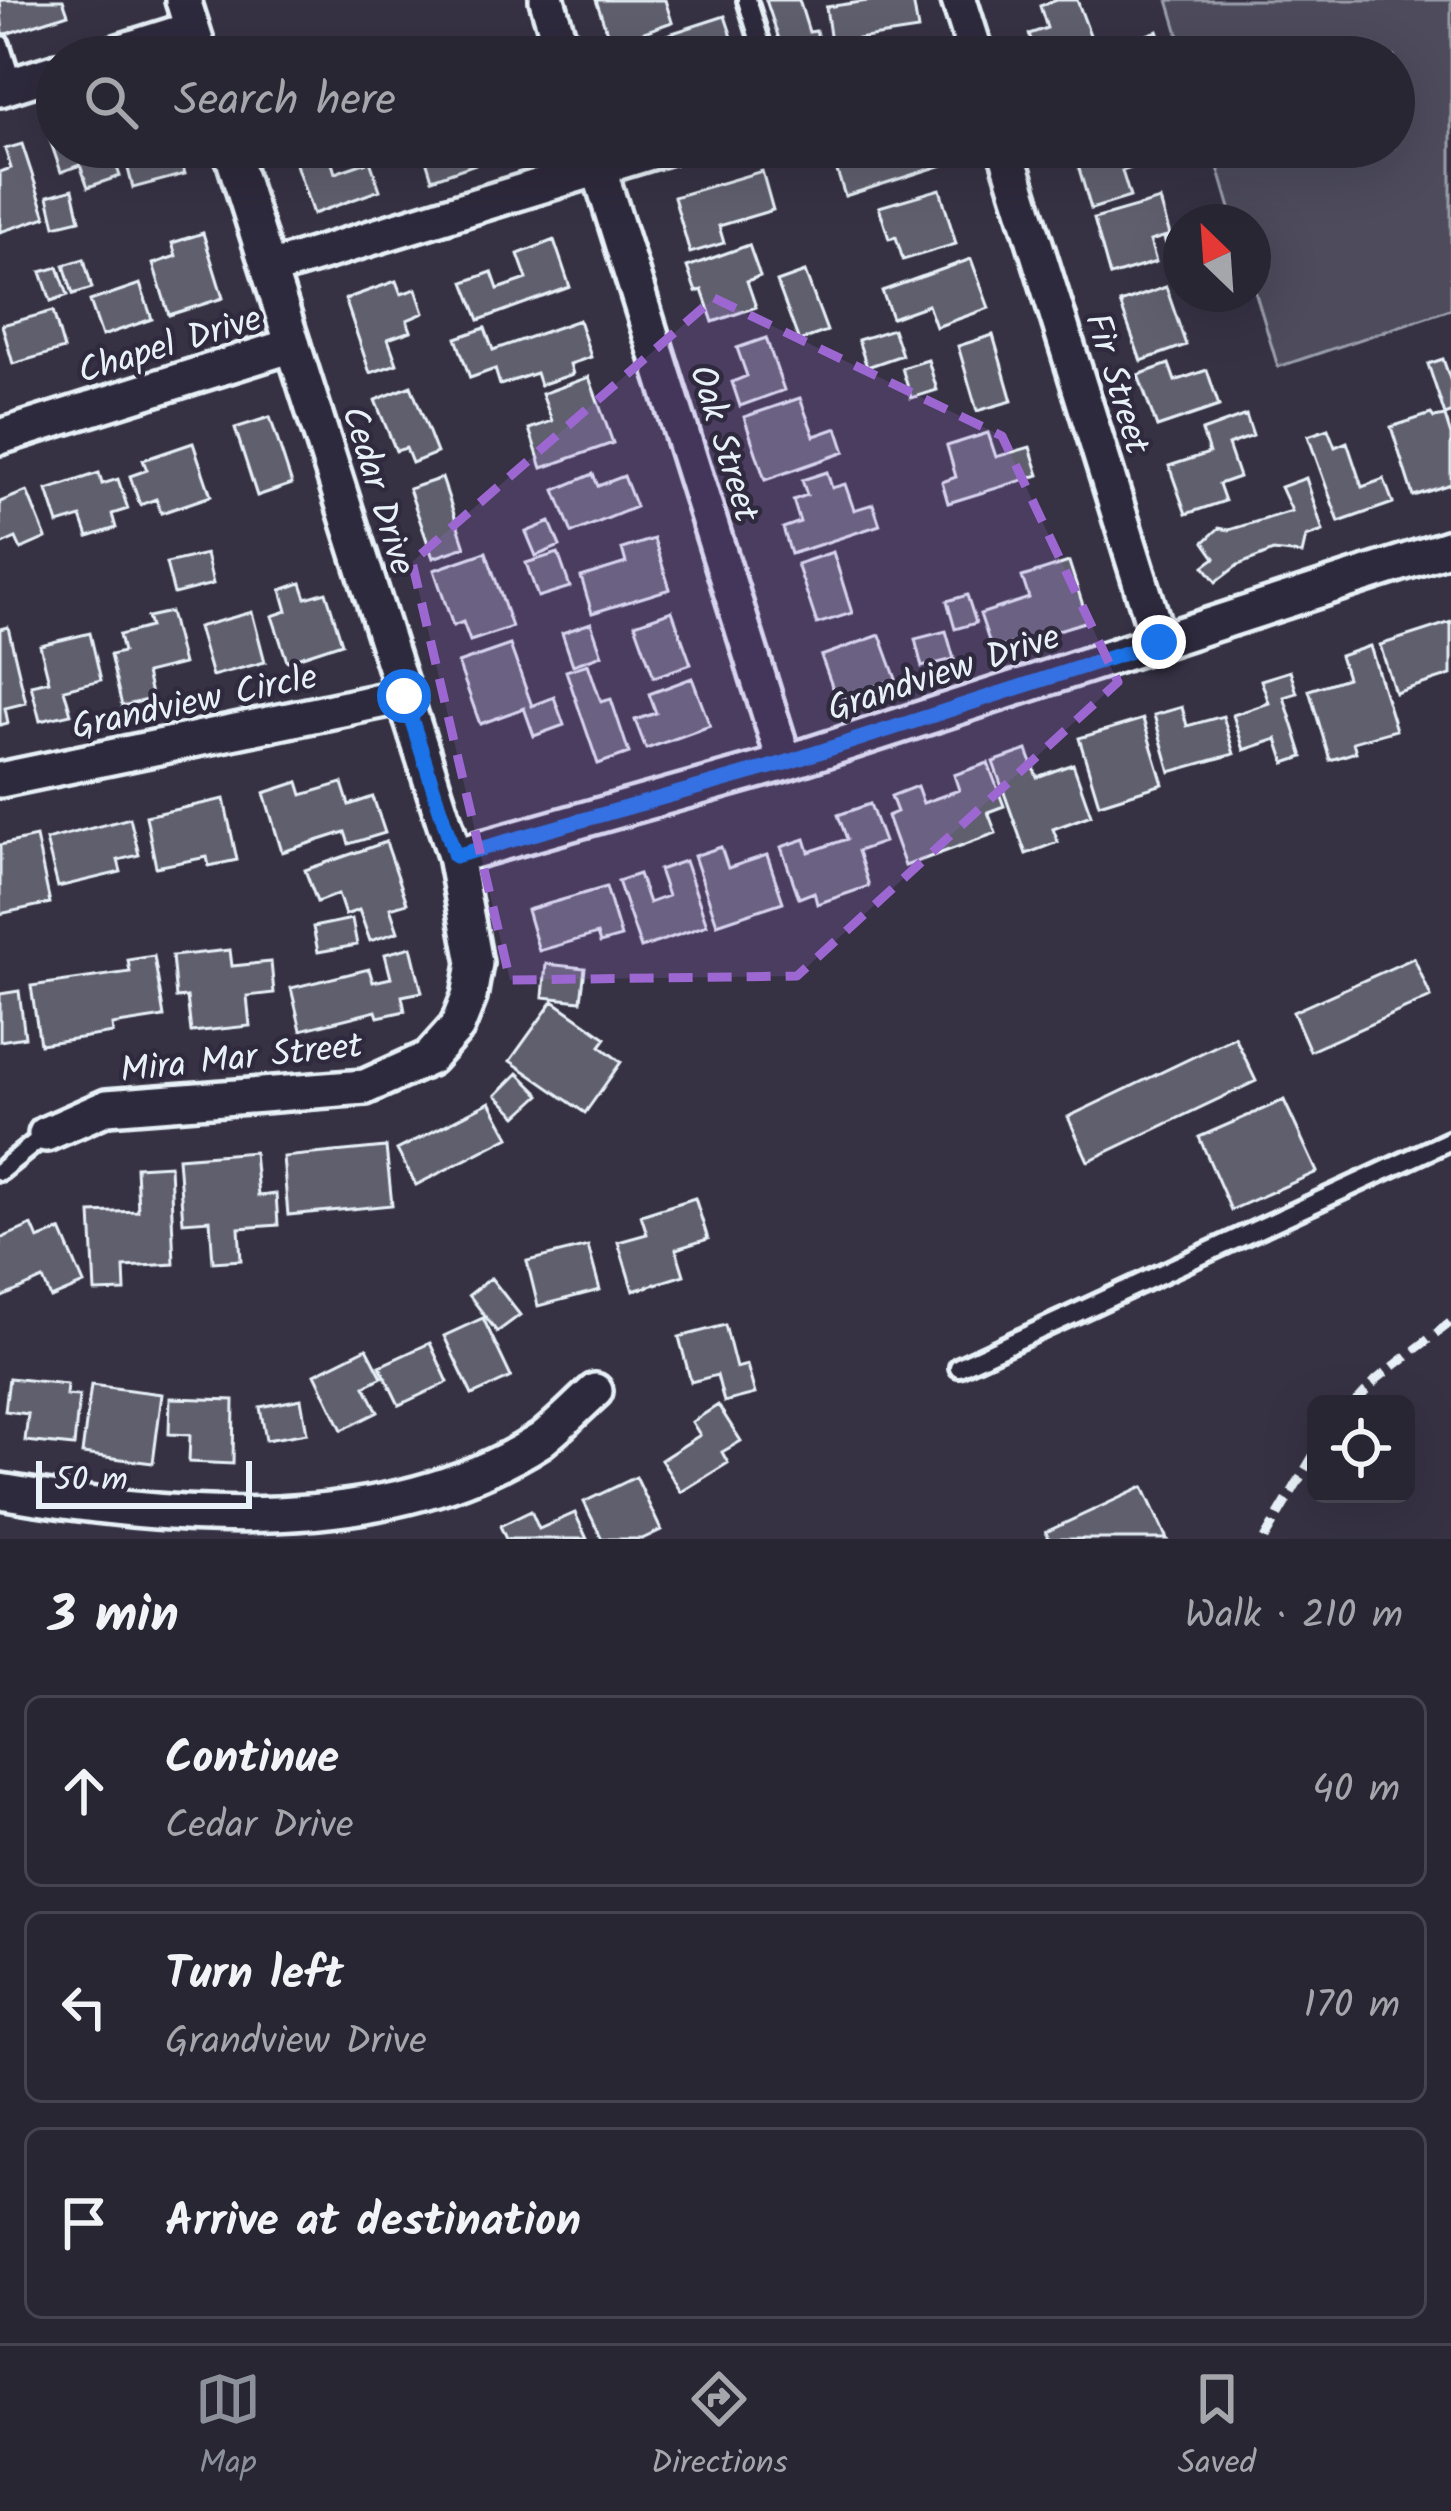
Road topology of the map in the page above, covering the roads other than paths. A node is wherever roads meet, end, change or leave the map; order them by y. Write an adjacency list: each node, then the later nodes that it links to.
1 (547, 0): 4 (street)
2 (747, 0): 5 (lane)
3 (959, 0): 6 (street)
4 (558, 36)
5 (758, 36)
6 (967, 36)
7 (0, 44): 9 (lane)
8 (36, 78): 9 (street)
9 (6, 87)
10 (237, 168): 14 (street, Cedar Drive)
11 (566, 168): 14 (street, Chapel Drive)
12 (598, 168): 20 (street, Oak Street)
13 (1012, 168): 18 (street, Fir Street)
14 (269, 269): 15 (street, Cedar Drive)
15 (293, 345): 16 (street, Chapel Drive); 19 (street, Cedar Drive)
16 (0, 437)
17 (1451, 547): 18 (street, Grandview Drive)
18 (1159, 642): 20 (street, Grandview Drive)
19 (404, 696): 21 (street, Grandview Circle); 22 (street, Cedar Drive)
20 (785, 763): 22 (street, Grandview Drive)
21 (0, 780)
22 (455, 856): 23 (street, Mira Mar Street)
23 (46, 1134): 25 (lane, Mira Mar Street)
24 (1451, 1140): 26 (lane)
25 (0, 1172)
26 (959, 1367)
27 (595, 1391): 29 (street)
28 (0, 1490): 29 (street)
29 (174, 1529)

